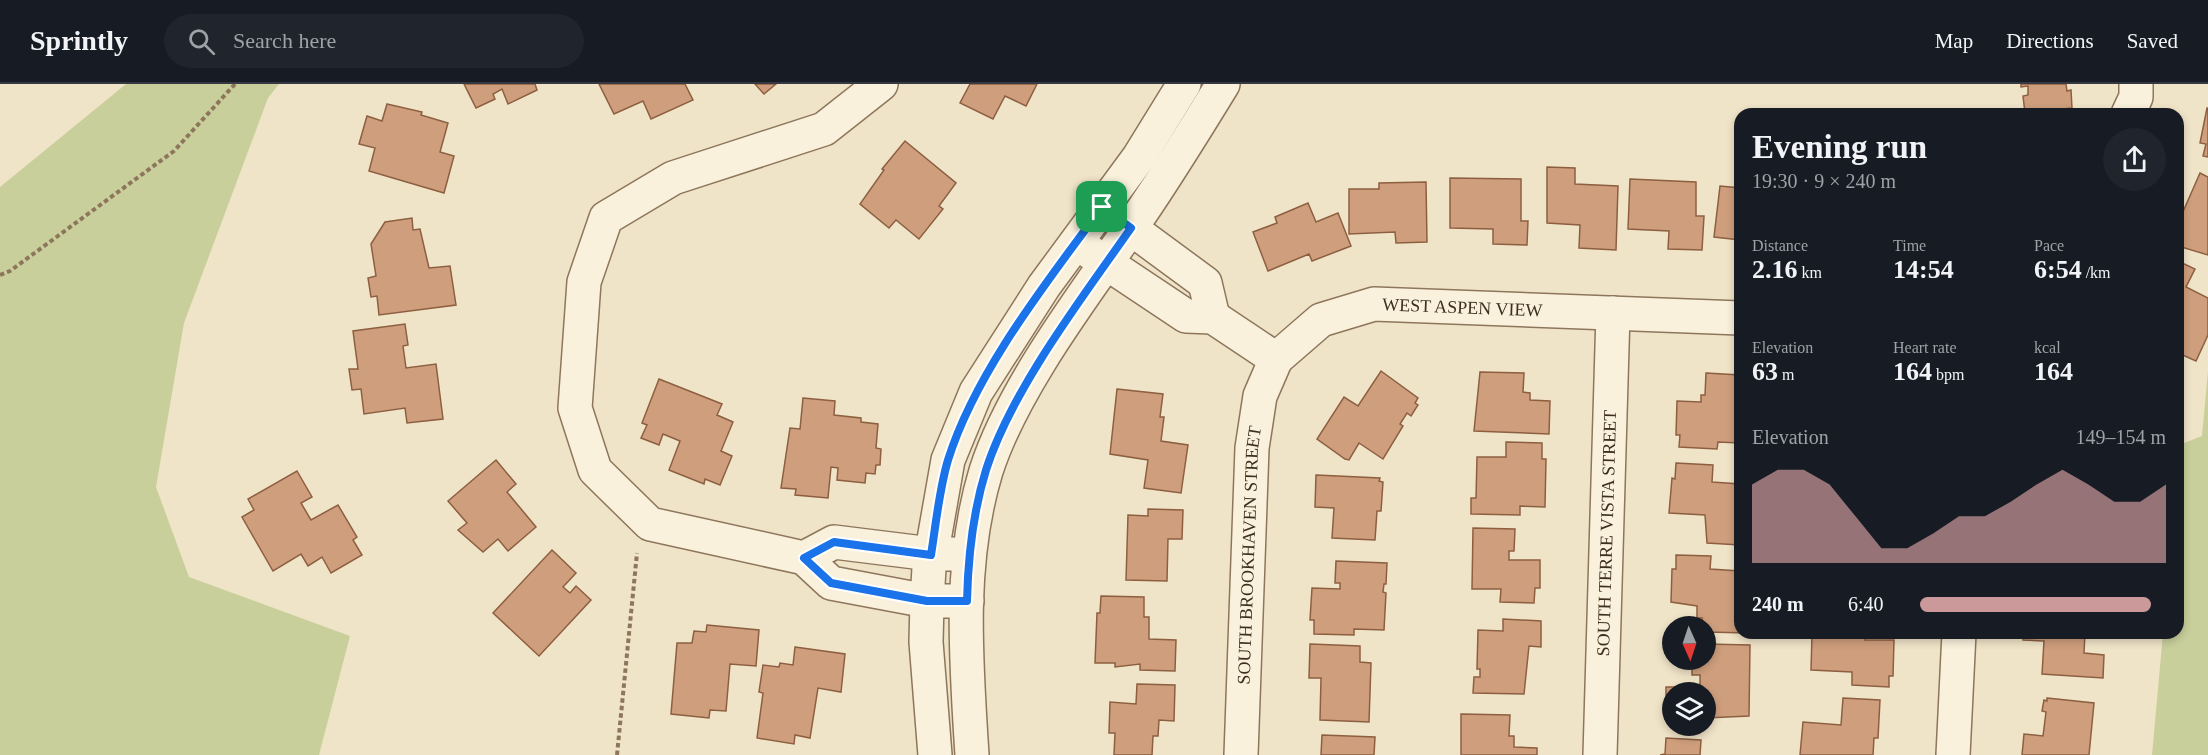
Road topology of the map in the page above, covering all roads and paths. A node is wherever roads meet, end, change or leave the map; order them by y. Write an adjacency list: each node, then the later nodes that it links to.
1 (235, 84): 11 (path)
2 (881, 84): 16 (street)
3 (1184, 84): 7 (street)
4 (1223, 84): 8 (street)
5 (2136, 84): 6 (street)
6 (2131, 108)
7 (1102, 207): 8 (street); 9 (street)
8 (1131, 228): 10 (street); 13 (street)
9 (1076, 242): 10 (street); 18 (street)
10 (1106, 264): 13 (street); 17 (street)
11 (0, 275)
12 (1613, 313): 14 (street, WEST ASPEN VIEW); 15 (street, WEST ASPEN VIEW); 27 (street, SOUTH TERRE VISTA STREET)
13 (1213, 317): 15 (street)
14 (1734, 318)
15 (1275, 359): 26 (street, SOUTH BROOKHAVEN STREET)
16 (641, 515): 19 (street); 23 (path)
17 (970, 554): 18 (street); 21 (street)
18 (931, 555): 19 (street); 20 (street)
19 (804, 558): 20 (street)
20 (927, 601): 21 (street); 24 (street)
21 (967, 601): 25 (street)
22 (1959, 639): 28 (street)
23 (617, 755)
24 (935, 755)
25 (972, 755)
26 (1241, 755)
27 (1600, 755)
28 (1953, 755)

